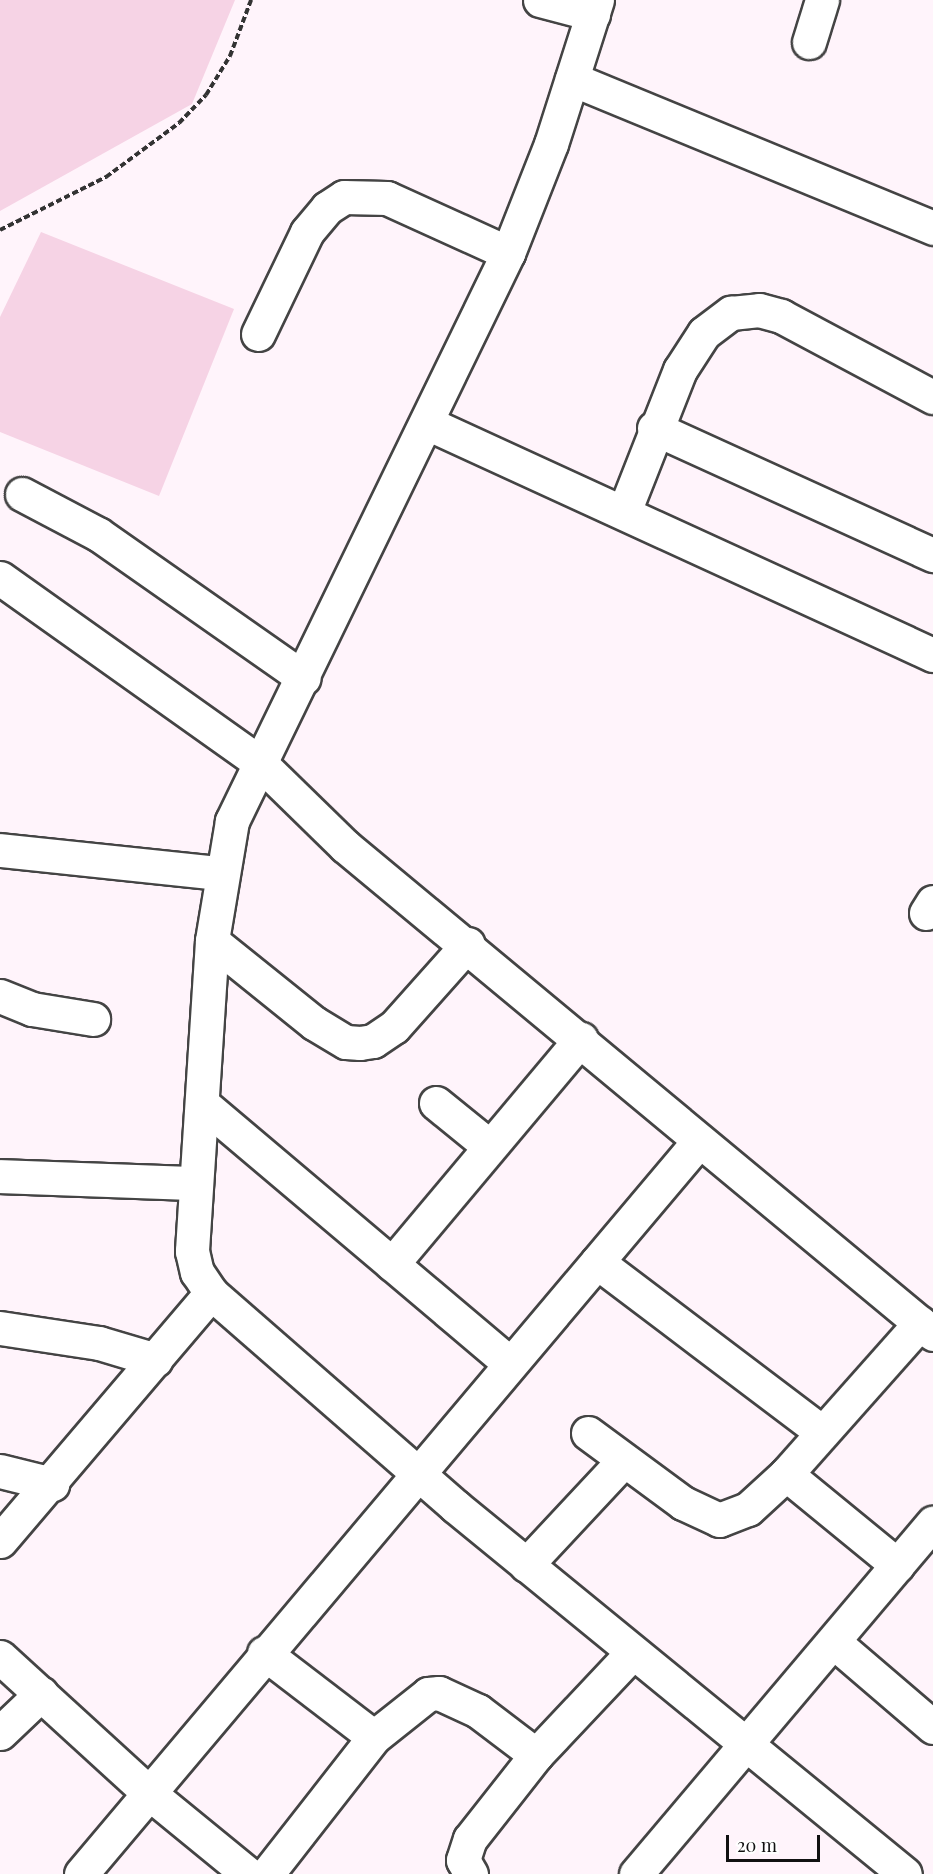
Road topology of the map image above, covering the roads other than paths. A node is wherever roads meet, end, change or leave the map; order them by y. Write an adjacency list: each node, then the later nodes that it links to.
1 (540, 0): 3 (street)
2 (822, 0): 4 (street)
3 (595, 7): 5 (street)
4 (809, 42)
5 (572, 79): 6 (street); 7 (street)
6 (933, 228)
7 (508, 253): 8 (street); 10 (street)
8 (258, 334)
9 (933, 397): 11 (street)
10 (427, 423): 13 (street); 17 (street)
11 (654, 428): 13 (street); 14 (street)
12 (22, 494): 17 (street)
13 (624, 512): 16 (street)
14 (933, 555)
15 (0, 578): 18 (street)
16 (933, 655)
17 (304, 678): 18 (street)
18 (259, 762): 20 (street); 22 (street)
19 (0, 850): 20 (street)
20 (220, 873): 21 (street)
21 (212, 941): 22 (street); 27 (street)
22 (468, 944): 25 (street)
23 (0, 996): 24 (street)
24 (93, 1019)
25 (581, 1039): 28 (street); 29 (street)
26 (436, 1103): 29 (street)
27 (204, 1105): 31 (street); 33 (street)
28 (699, 1141): 32 (street); 36 (street)
29 (489, 1146): 33 (street)
30 (0, 1176): 31 (street)
31 (195, 1183): 34 (street)
32 (597, 1262): 38 (street); 39 (street)
33 (392, 1264): 38 (street)
34 (211, 1293): 37 (street); 43 (street)
35 (0, 1328): 37 (street)
36 (926, 1329): 39 (street)
37 (156, 1360): 45 (street)
38 (509, 1363): 43 (street)
39 (822, 1431): 44 (street)
40 (588, 1433): 41 (street)
41 (623, 1461): 44 (street); 48 (street)
42 (0, 1471): 45 (street)
43 (417, 1474): 48 (street); 52 (street)
44 (786, 1474): 49 (street)
45 (52, 1484): 47 (street)
46 (933, 1523): 49 (street)
47 (0, 1541)
48 (526, 1565): 51 (street)
49 (897, 1565): 50 (street)
50 (835, 1643): 55 (street); 58 (street)
51 (633, 1652): 58 (street); 59 (street)
52 (264, 1653): 57 (street); 60 (street)
53 (0, 1658): 54 (street)
54 (41, 1694): 56 (street); 60 (street)
55 (933, 1727)
56 (0, 1733)
57 (374, 1737): 59 (street); 64 (street)
58 (748, 1744): 61 (street); 66 (street)
59 (536, 1755): 65 (street)
60 (148, 1793): 62 (street); 63 (street)
61 (640, 1872)
62 (81, 1874)
63 (248, 1874)
64 (267, 1874)
65 (471, 1874)
66 (904, 1874)

